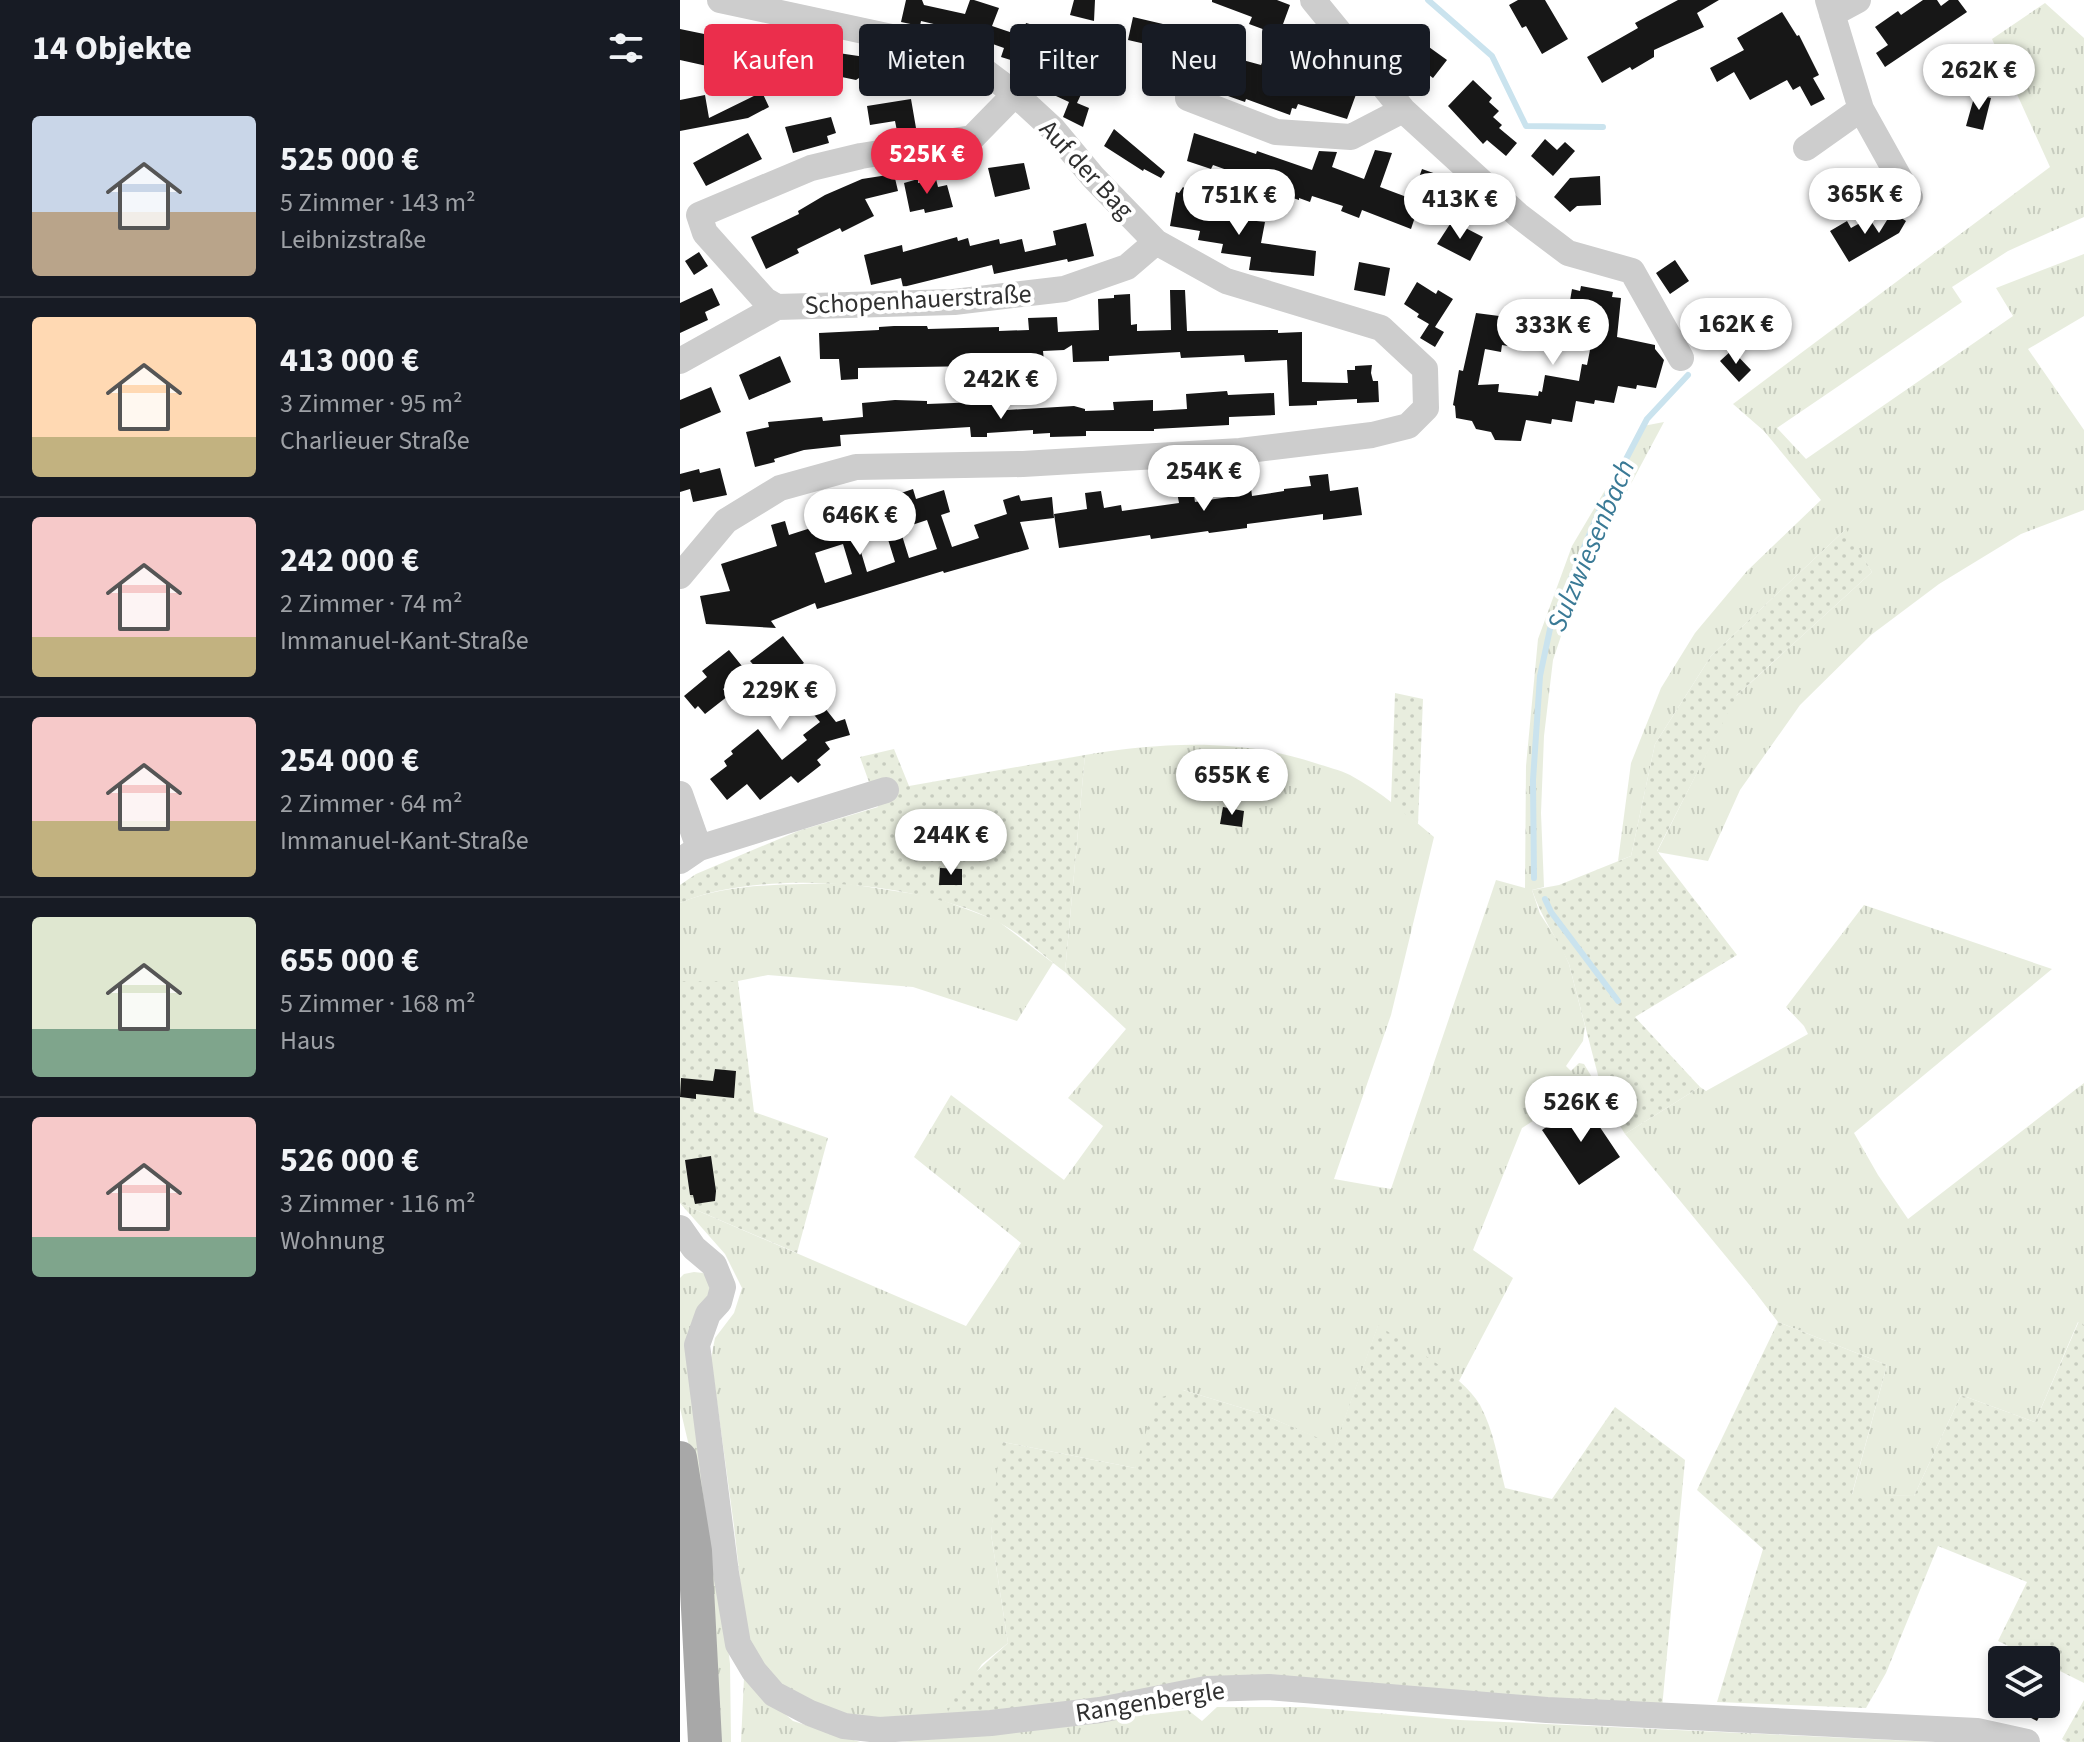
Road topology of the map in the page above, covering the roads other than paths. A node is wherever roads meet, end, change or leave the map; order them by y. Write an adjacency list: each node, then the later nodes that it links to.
1 (720, 0): 5 (street, Auf der Bag)
2 (1313, 0): 10 (street)
3 (1858, 0): 4 (street)
4 (1830, 7): 9 (street)
5 (1010, 90)
6 (1013, 96): 14 (street)
7 (1017, 96): 13 (street, Auf der Bag)
8 (1188, 98): 10 (street)
9 (1861, 109): 11 (street); 12 (street)
10 (1403, 110): 15 (street)
11 (1806, 148)
12 (1910, 197)
13 (1156, 242): 14 (street, Schopenhauerstraße); 17 (street, Auf der Bag)
14 (777, 307): 16 (street, Schopenhauerstraße)
15 (1681, 358)
16 (680, 361)
17 (680, 576)
18 (886, 790): 20 (street)
19 (680, 794): 20 (street)
20 (690, 854)
21 (685, 1245): 24 (street, Rangenbergle)
22 (680, 1458): 23 (main road)
23 (705, 1742)
24 (2027, 1742)

